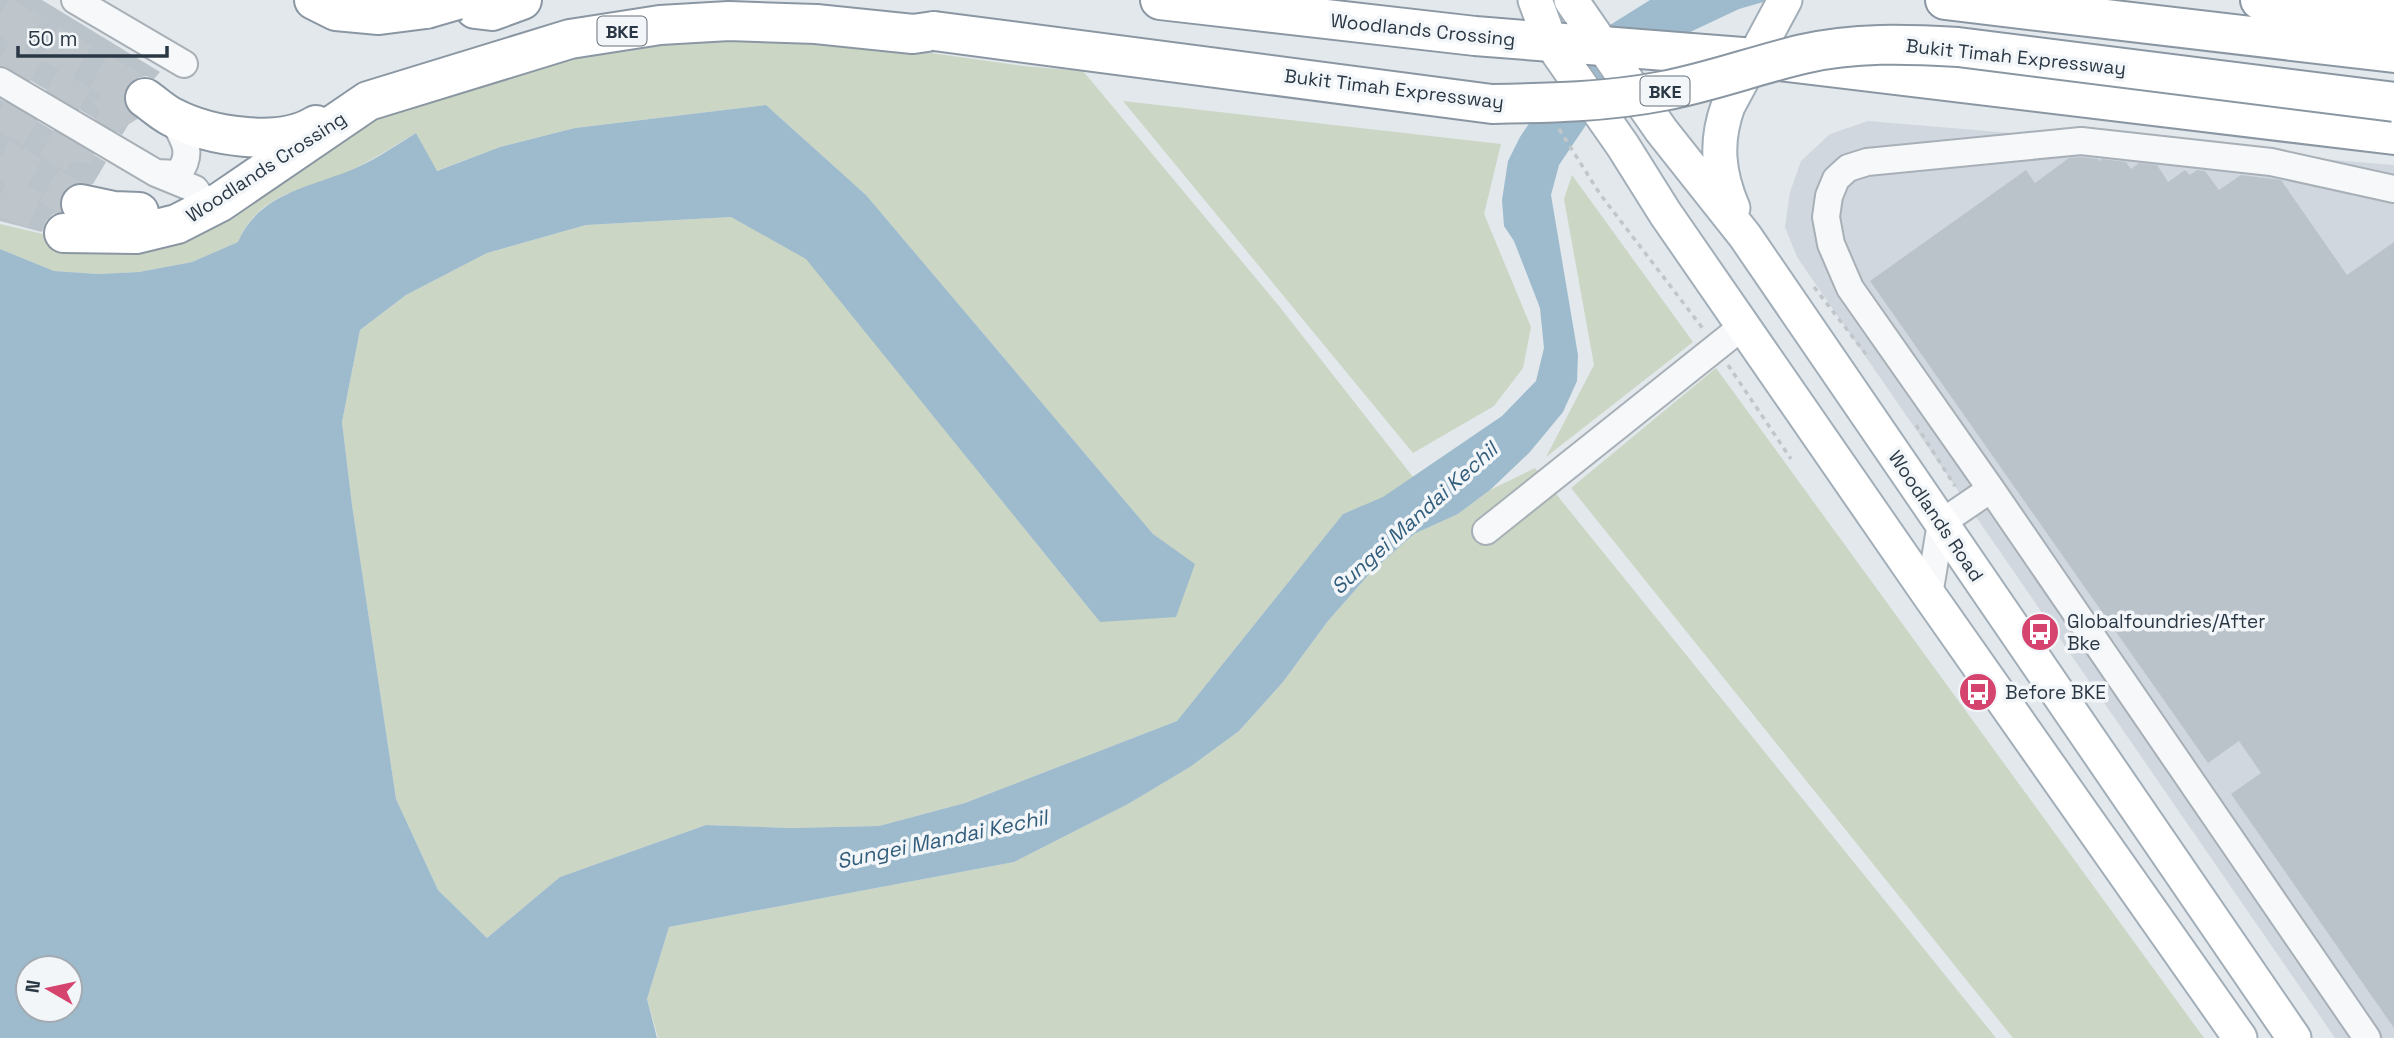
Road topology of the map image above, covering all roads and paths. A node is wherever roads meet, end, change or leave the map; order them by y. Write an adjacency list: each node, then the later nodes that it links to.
1 (75, 0): 19 (lane)
2 (314, 0): 11 (highway)
3 (522, 0): 11 (highway)
4 (1160, 0): 14 (highway, Woodlands Crossing)
5 (1535, 0): 14 (main road)
6 (1571, 0): 15 (main road, Woodlands Road)
7 (1785, 0): 17 (main road)
8 (1945, 0): 16 (highway)
9 (2260, 0): 12 (highway)
10 (748, 2): 13 (highway, BKE); 20 (highway, Woodlands Crossing)
11 (453, 6)
12 (2394, 18)
13 (886, 25): 20 (highway, BKE); 21 (highway, Bukit Timah Expressway / BKE, bridge)
14 (1551, 43): 15 (highway, Woodlands Crossing); 29 (main road)
15 (1602, 47): 17 (highway, Woodlands Crossing / BKE); 28 (main road, Woodlands Road)
16 (2394, 53)
17 (1755, 58): 23 (highway); 28 (main road)
18 (0, 81): 25 (lane)
19 (164, 89): 22 (highway, Woodlands Crossing); 25 (lane)
20 (368, 101): 22 (highway, Woodlands Crossing); 27 (highway, Woodlands Crossing)
21 (2394, 102)
22 (308, 130): 27 (highway, Woodlands Crossing)
23 (2394, 135)
24 (1577, 160): 30 (path)
25 (156, 173): 27 (lane)
26 (2394, 189): 32 (lane)
27 (203, 200)
28 (1745, 236): 33 (main road, Woodlands Road)
29 (1743, 326): 30 (lane); 35 (main road)
30 (1717, 347): 31 (path); 34 (lane)
31 (1791, 459)
32 (1991, 489): 33 (lane); 38 (lane)
33 (1941, 523): 35 (lane); 37 (main road, Woodlands Road)
34 (1486, 531)
35 (1929, 595): 36 (main road)
36 (2240, 1038)
37 (2294, 1038)
38 (2367, 1038)

